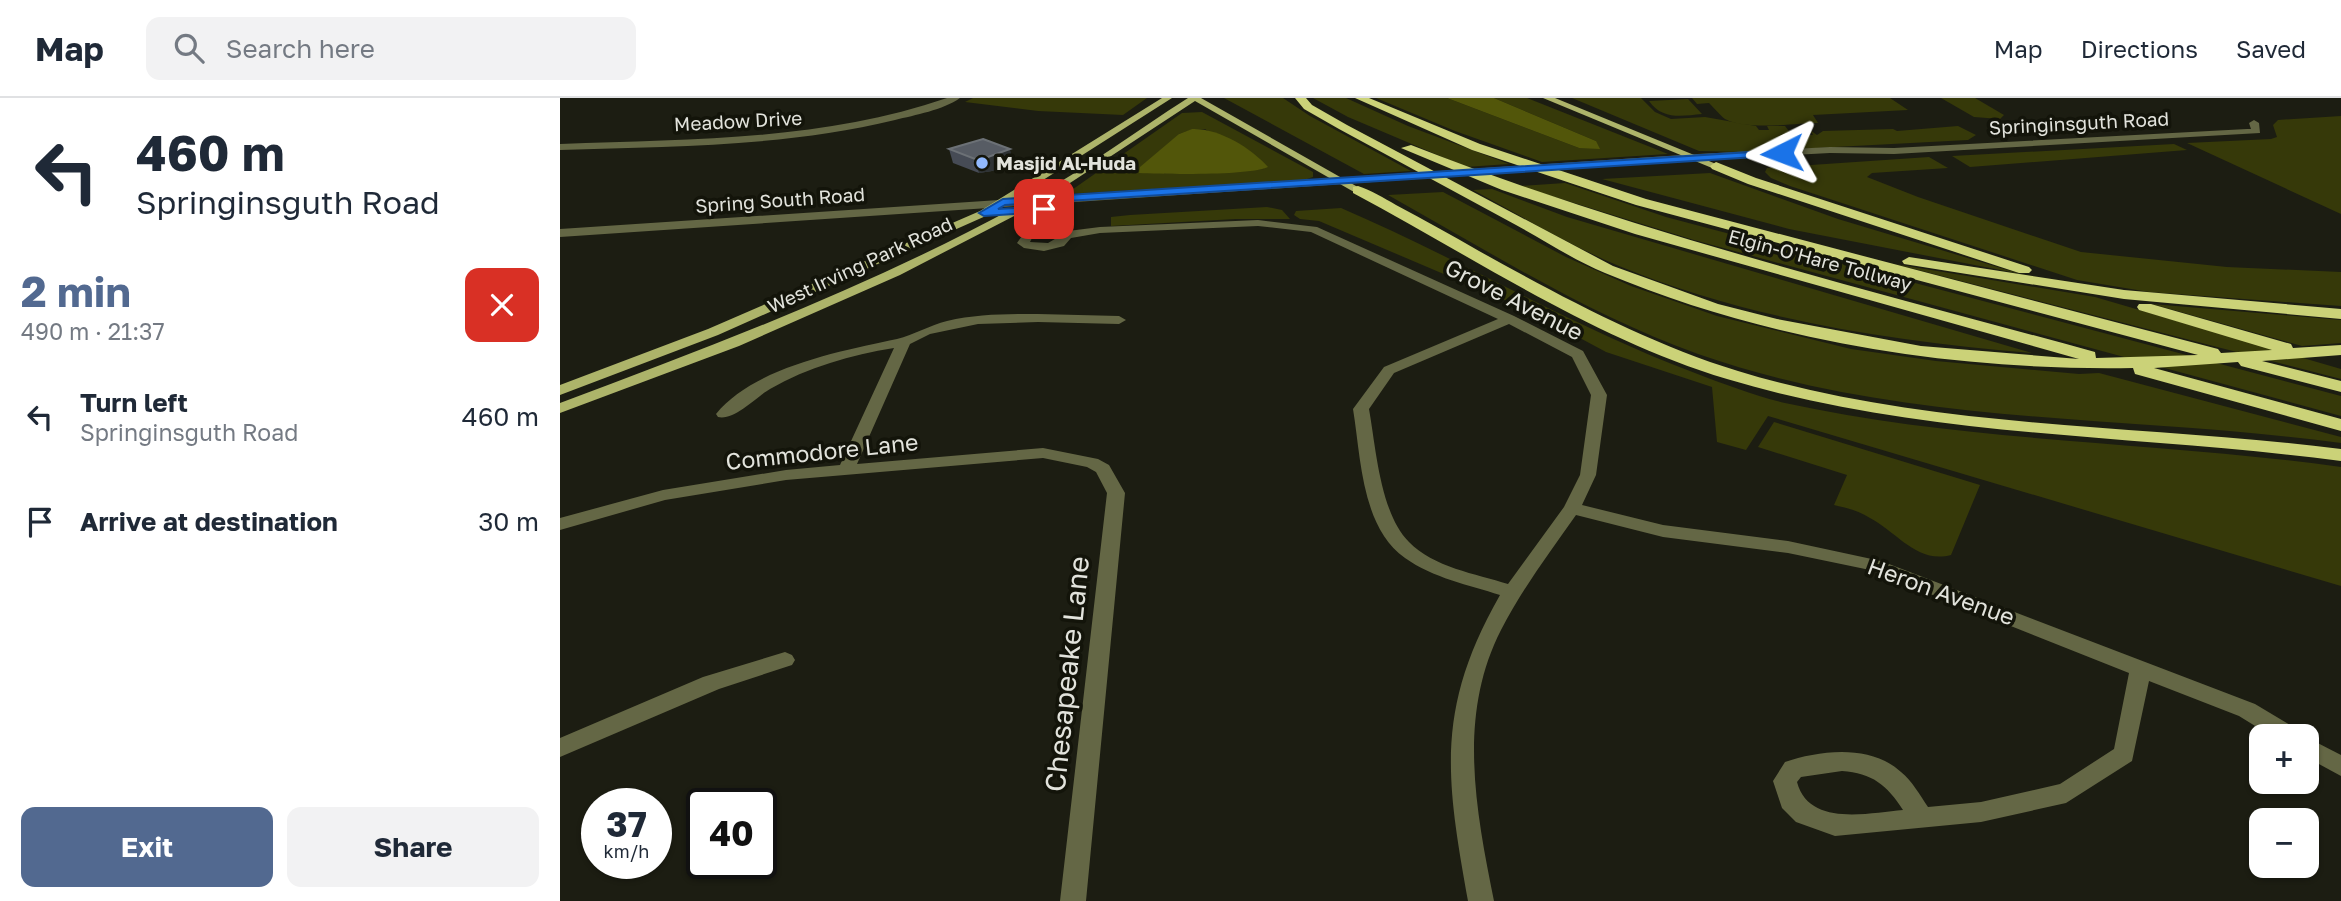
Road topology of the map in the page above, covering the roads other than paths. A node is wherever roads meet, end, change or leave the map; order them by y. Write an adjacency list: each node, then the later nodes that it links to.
1 (956, 98): 8 (street, Meadow Drive)
2 (1168, 98): 15 (main road, West Irving Park Road)
3 (1194, 98): 13 (main road); 14 (main road, West Irving Park Road)
4 (1301, 98): 25 (highway); 31 (highway, Elgin-O'Hare Tollway)
5 (1360, 98): 12 (highway, Elgin-O'Hare Tollway)
6 (1547, 98): 10 (main road)
7 (2254, 123): 9 (street, Springinsguth Road)
8 (560, 147)
9 (1894, 150): 10 (street, Springinsguth Road); 11 (street, Springinsguth Road)
10 (1697, 157): 11 (main road); 13 (street, Springinsguth Road)
11 (1716, 166): 13 (street, Springinsguth Road); 26 (highway)
12 (1586, 182): 21 (highway); 27 (highway, Elgin-O'Hare Tollway)
13 (1351, 186): 14 (street, Springinsguth Road); 16 (street, Springinsguth Road); 32 (highway)
14 (1037, 200): 15 (street, Springinsguth Road); 16 (main road, West Irving Park Road)
15 (1003, 202): 17 (main road, West Irving Park Road); 18 (street, Spring South Road)
16 (1017, 211): 17 (street, Springinsguth Road); 29 (main road, West Irving Park Road)
17 (984, 213): 20 (street, Spring South Road); 28 (main road, West Irving Park Road)
18 (560, 233)
19 (1067, 235): 22 (street, Grove Avenue)
20 (560, 239)
21 (2341, 314)
22 (1509, 319): 35 (street, Grove Avenue); 37 (street)
23 (1119, 320): 24 (street)
24 (904, 342): 30 (street); 34 (street)
25 (2341, 350)
26 (2341, 365)
27 (2341, 387)
28 (560, 390)
29 (560, 408)
30 (724, 414)
31 (2341, 425)
32 (2341, 454)
33 (1092, 463): 34 (street, Commodore Lane); 45 (street, Chesapeake Lane)
34 (846, 470): 36 (street, Commodore Lane)
35 (1572, 508): 37 (street, Grove Avenue); 39 (street, Heron Avenue)
36 (560, 524)
37 (1512, 592): 46 (street, Grove Avenue)
38 (785, 660): 41 (street)
39 (2141, 667): 40 (street, Heron Avenue); 44 (street)
40 (2270, 724)
41 (560, 748)
42 (2319, 753): 43 (street)
43 (2341, 766)
44 (1922, 819): 44 (street)
45 (1073, 901)
46 (1481, 901)

